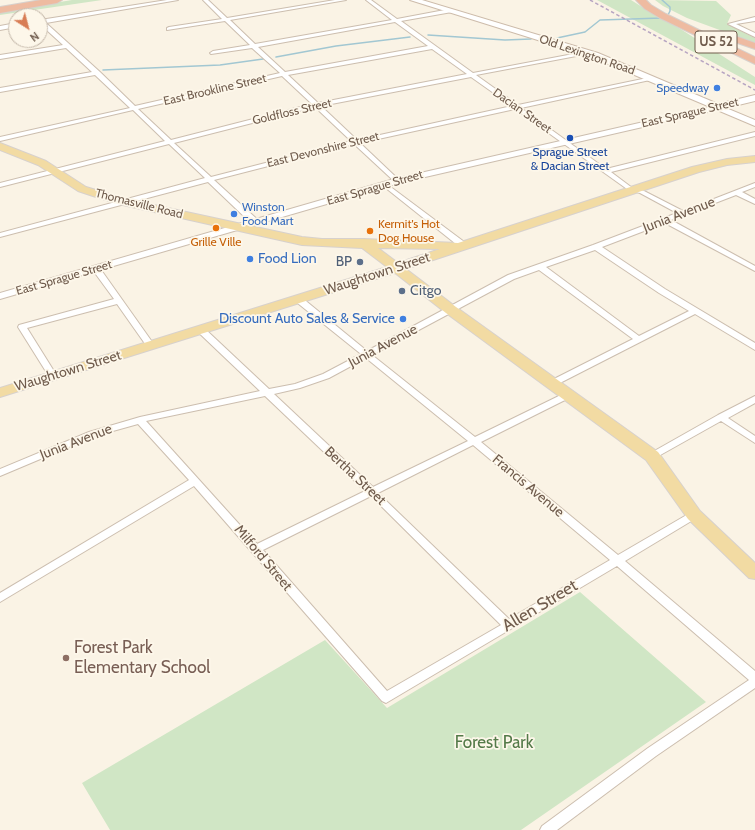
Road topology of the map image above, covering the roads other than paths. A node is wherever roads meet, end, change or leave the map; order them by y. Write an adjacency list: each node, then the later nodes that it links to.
1 (12, 0): 8 (highway)
2 (57, 0): 10 (highway)
3 (176, 0): 15 (street)
4 (205, 0): 13 (street)
5 (344, 0): 13 (street)
6 (368, 0): 16 (street, Dacian Street)
7 (414, 0): 11 (main road, Old Lexington Road)
8 (0, 1)
9 (643, 1): 14 (highway, US 52)
10 (0, 10)
11 (450, 11): 16 (street); 24 (main road, Old Lexington Road)
12 (755, 19): 19 (street)
13 (226, 20): 18 (street); 21 (street)
14 (680, 20): 23 (highway); 26 (highway, US 52); 28 (highway, US 52); 29 (highway)
15 (48, 21)
16 (396, 21): 21 (street); 22 (street, Dacian Street)
17 (48, 29): 20 (street)
18 (169, 29)
19 (755, 35)
20 (67, 46): 27 (street); 30 (street)
21 (254, 46): 25 (street); 31 (street)
22 (432, 46): 31 (street, East Brookline Street); 32 (street, Dacian Street)
23 (755, 46)
24 (587, 52): 32 (street, Goldfloss Street); 33 (main road, Old Lexington Road)
25 (213, 53)
26 (755, 56)
27 (0, 57)
28 (755, 61)
29 (748, 69)
30 (98, 73): 34 (street); 39 (street)
31 (284, 74): 36 (street); 39 (street, East Brookline Street)
32 (471, 75): 36 (street, Goldfloss Street); 37 (street, Dacian Street)
33 (650, 78): 37 (street, East Devonshire Street); 38 (main road, Old Lexington Road)
34 (0, 90)
35 (755, 98): 38 (main road, East Sprague Street)
36 (317, 105): 43 (street); 44 (street, Goldfloss Street)
37 (515, 107): 43 (street, East Devonshire Street); 45 (street, Dacian Street)
38 (718, 107): 40 (main road, Old Lexington Road); 45 (street, East Sprague Street)
39 (134, 108): 42 (street, East Brookline Street); 44 (street)
40 (755, 123)
41 (755, 134): 49 (street)
42 (0, 139)
43 (356, 141): 50 (street, East Devonshire Street); 51 (street)
44 (170, 142): 48 (street, Goldfloss Street); 50 (street)
45 (566, 142): 49 (street, Dacian Street); 51 (street, East Sprague Street)
46 (0, 146): 48 (main road, Thomasville Road)
47 (755, 159): 55 (main road, Waughtown Street)
48 (54, 171): 54 (street, Goldfloss Street); 57 (main road, Thomasville Road)
49 (605, 171): 55 (street, Dacian Street)
50 (209, 180): 57 (street, East Devonshire Street); 61 (street)
51 (397, 181): 52 (street, East Sprague Street)
52 (384, 184): 61 (street, East Sprague Street); 65 (street)
53 (755, 184): 56 (street, Junia Avenue)
54 (0, 185)
55 (635, 190): 59 (street, Dacian Street); 65 (main road, Waughtown Street)
56 (736, 192): 58 (street); 59 (street, Junia Avenue)
57 (124, 202): 62 (main road, Thomasville Road); 63 (street, East Devonshire Street)
58 (755, 202)
59 (682, 214): 60 (street, Junia Avenue)
60 (665, 220): 66 (street, Junia Avenue); 69 (street)
61 (256, 223): 62 (street, East Sprague Street)
62 (239, 227): 64 (main road, Thomasville Road); 70 (street, East Sprague Street)
63 (0, 235)
64 (364, 243): 65 (main road, Thomasville Road); 68 (main road)
65 (464, 246): 68 (main road, Waughtown Street)
66 (596, 247): 67 (street, Junia Avenue); 75 (street)
67 (539, 266): 74 (street, Junia Avenue); 77 (street)
68 (396, 268): 72 (main road, Waughtown Street); 74 (main road)
69 (755, 268)
70 (96, 269): 71 (street, East Sprague Street); 73 (street)
71 (0, 296)
72 (298, 299): 76 (main road, Waughtown Street); 80 (street, Francis Avenue)
73 (117, 301): 78 (street); 81 (street)
74 (451, 310): 80 (street, Junia Avenue); 82 (main road)
75 (694, 311): 77 (street); 79 (street)
76 (201, 330): 78 (main road, Waughtown Street); 84 (street, Bertha Street)
77 (638, 339): 82 (street)
78 (150, 346): 81 (main road, Waughtown Street)
79 (755, 347)
80 (368, 354): 84 (street, Junia Avenue); 90 (street, Francis Avenue)
81 (53, 376): 83 (main road, Waughtown Street)
82 (553, 383): 85 (main road)
83 (0, 393)
84 (267, 393): 88 (street, Junia Avenue); 94 (street, Bertha Street)
85 (568, 395): 90 (street); 91 (main road)
86 (755, 399): 87 (street)
87 (721, 417): 89 (street); 91 (street)
88 (140, 420): 92 (street, Junia Avenue); 93 (street, Milford Street)
89 (755, 440)
90 (474, 441): 94 (street); 97 (street, Francis Avenue)
91 (652, 456): 95 (main road)
92 (0, 473)
93 (195, 481): 96 (street, Milford Street); 99 (street)
94 (372, 492): 96 (street); 100 (street, Bertha Street)
95 (694, 515): 97 (street, Allen Street); 98 (main road)
96 (256, 549): 103 (street, Milford Street)
97 (617, 560): 100 (street, Allen Street); 101 (street, Francis Avenue)
98 (755, 573)
99 (0, 598)
100 (508, 625): 103 (street, Allen Street)
101 (755, 678)
102 (755, 682): 104 (street)
103 (386, 698)
104 (548, 830)

